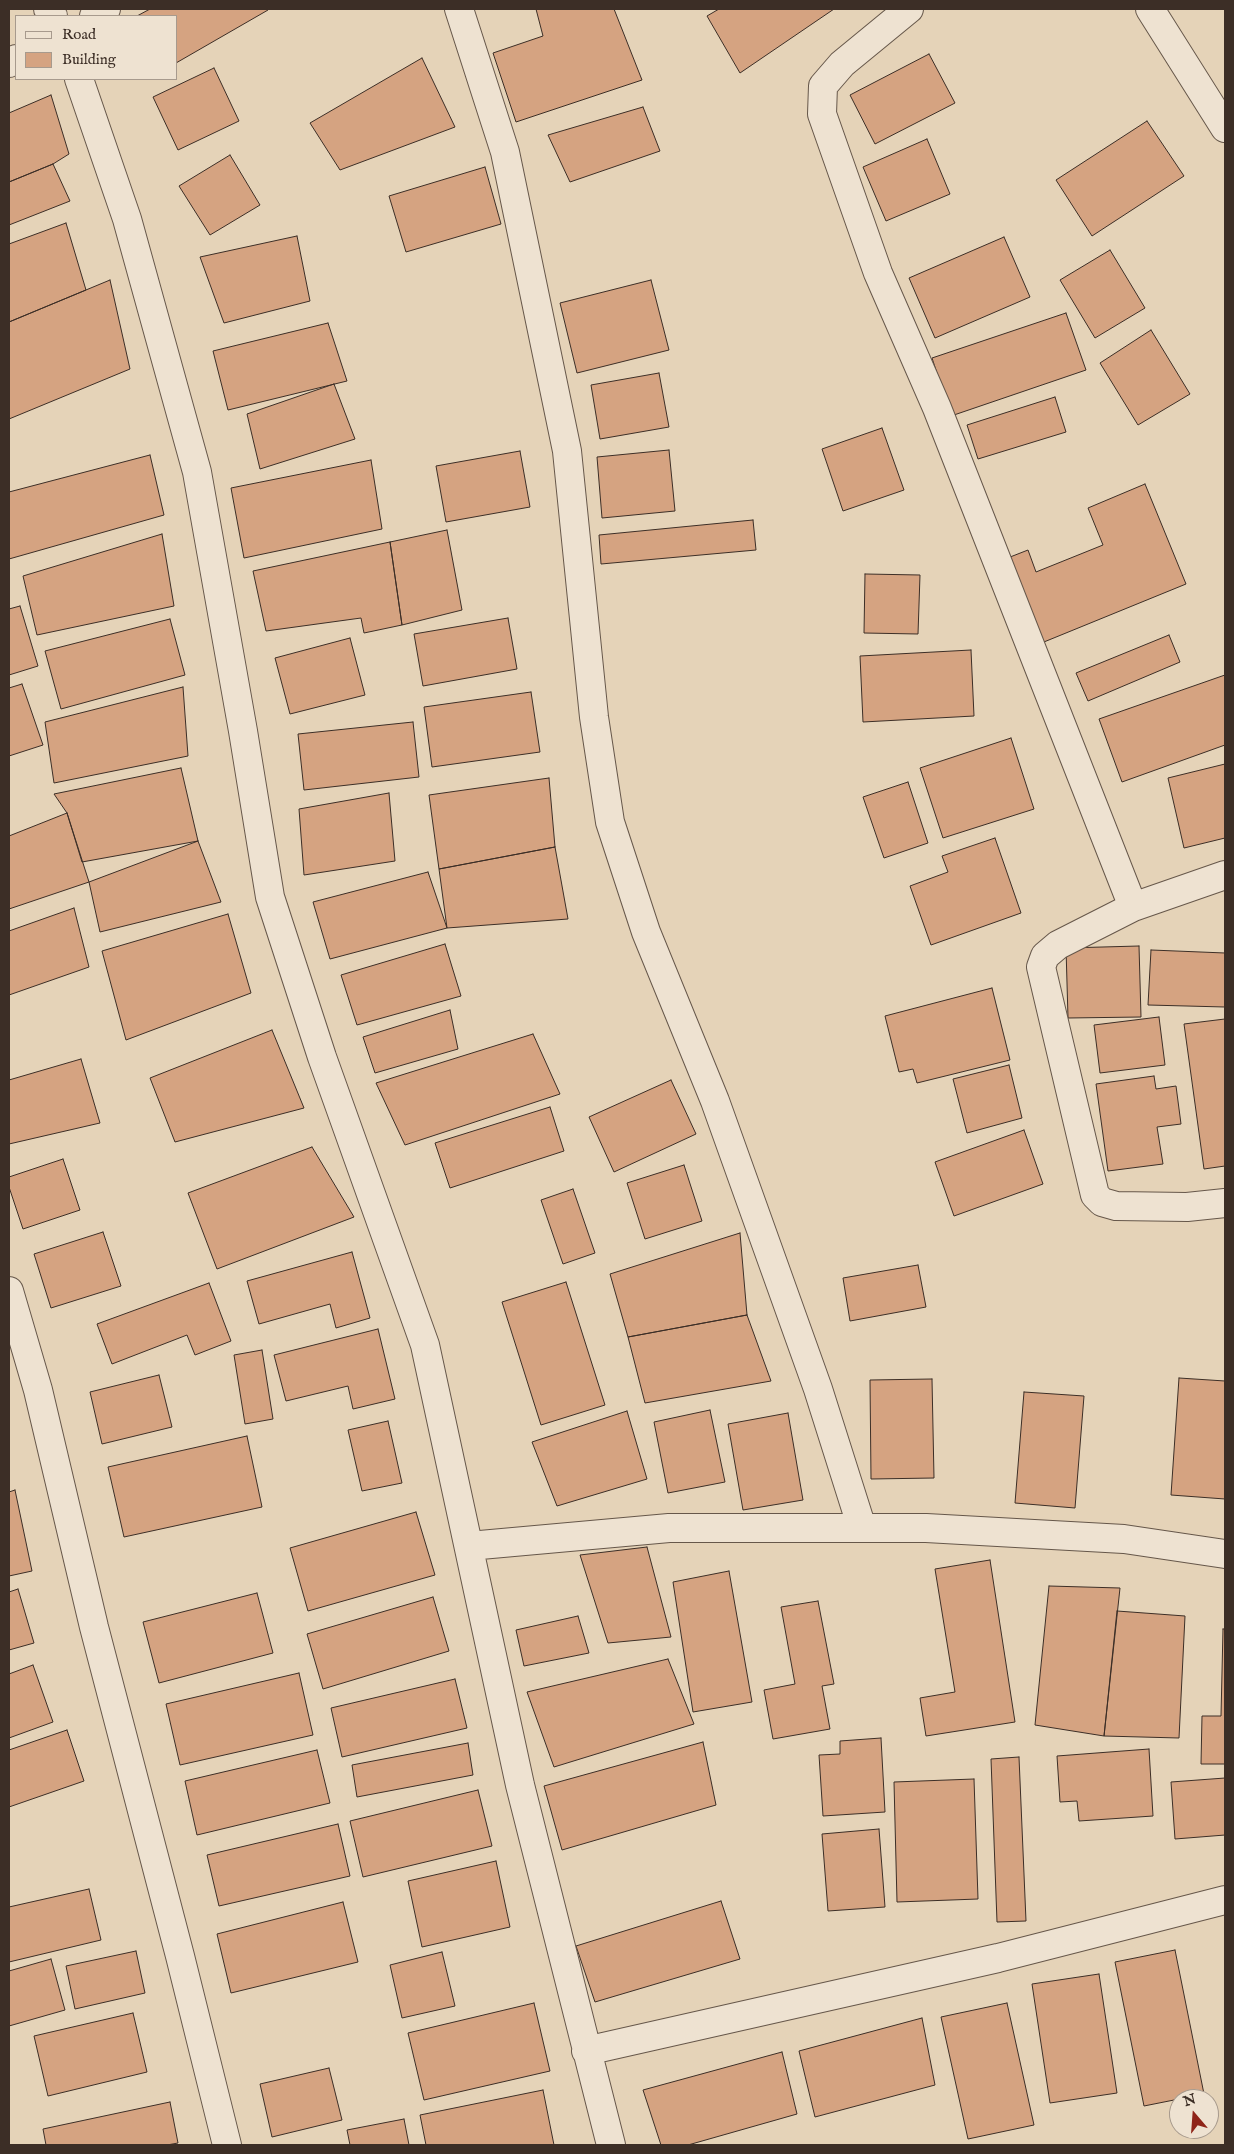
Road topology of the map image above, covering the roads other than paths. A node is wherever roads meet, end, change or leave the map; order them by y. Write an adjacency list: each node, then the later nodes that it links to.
1 (459, 9): 10 (street)
2 (909, 9): 7 (street)
3 (1150, 9): 5 (street)
4 (79, 80): 11 (street)
5 (1225, 128)
6 (1225, 875): 7 (street)
7 (1133, 907): 8 (street)
8 (1225, 1203)
9 (9, 1290): 15 (street)
10 (862, 1528): 11 (street); 12 (street)
11 (469, 1546): 14 (street)
12 (1225, 1554)
13 (1225, 1900): 14 (street)
14 (586, 2051): 16 (street)
15 (227, 2145)
16 (611, 2145)

